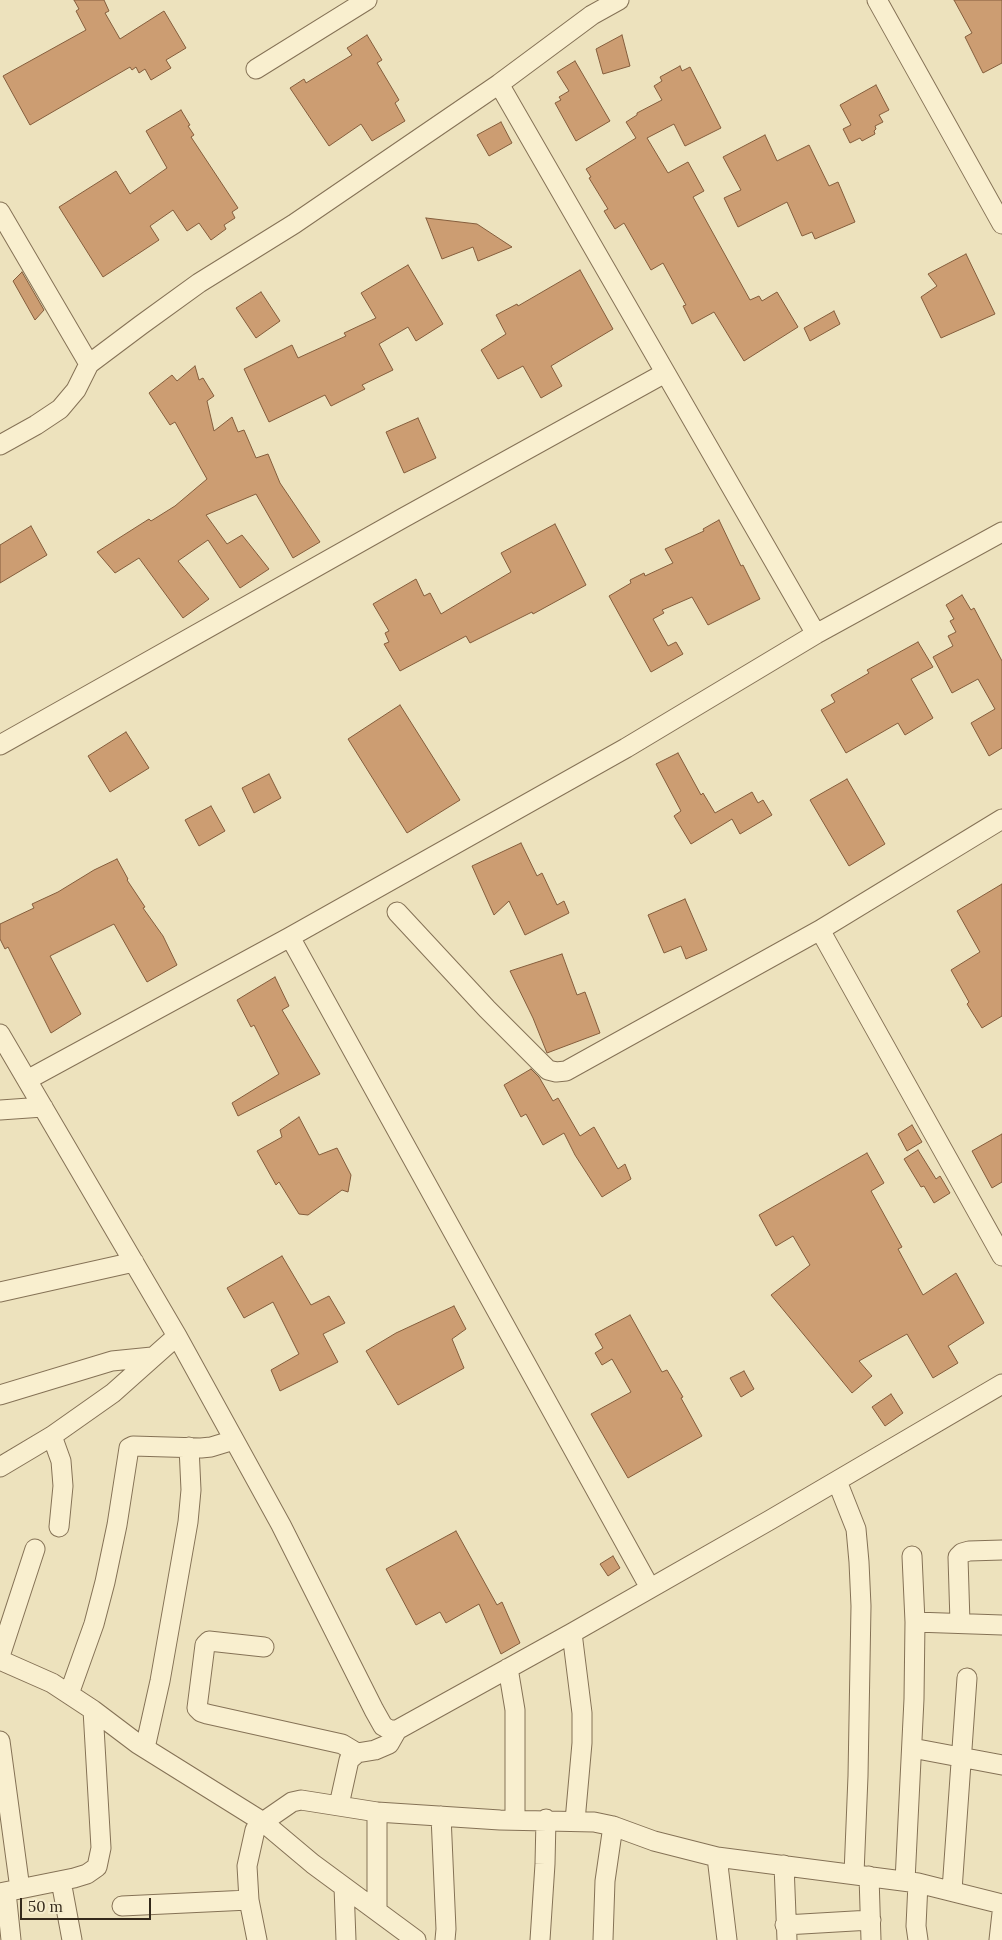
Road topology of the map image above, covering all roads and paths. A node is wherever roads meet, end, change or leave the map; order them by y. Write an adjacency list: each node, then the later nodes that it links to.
1 (367, 0): 5 (street)
2 (619, 0): 4 (street)
3 (876, 0): 8 (street)
4 (588, 8): 6 (street)
5 (256, 69)
6 (499, 84): 9 (street); 10 (street)
7 (0, 212): 9 (street)
8 (1002, 224)
9 (89, 364): 11 (street)
10 (665, 373): 13 (street); 14 (street)
11 (0, 445)
12 (1002, 532): 13 (street)
13 (816, 634): 18 (street)
14 (0, 745)
15 (1002, 819): 17 (street)
16 (397, 912): 17 (street)
17 (820, 930): 23 (street)
18 (290, 937): 20 (street); 39 (street)
19 (0, 1034): 20 (street)
20 (27, 1080): 21 (street)
21 (43, 1107): 22 (street); 24 (street)
22 (0, 1110)
23 (1002, 1256)
24 (134, 1262): 25 (street); 26 (street)
25 (0, 1292)
26 (177, 1336): 27 (street); 31 (street)
27 (152, 1357): 29 (street); 30 (street)
28 (1002, 1384): 34 (street)
29 (0, 1395)
30 (52, 1436): 33 (street); 35 (street)
31 (234, 1440): 32 (street); 50 (street)
32 (189, 1447): 48 (street); 52 (street)
33 (0, 1467)
34 (837, 1481): 39 (street); 67 (street)
35 (59, 1527)
36 (35, 1548): 45 (street)
37 (1002, 1550): 41 (street)
38 (912, 1556): 40 (street)
39 (650, 1588): 43 (street)
40 (915, 1622): 41 (street); 53 (street)
41 (960, 1623): 42 (street)
42 (1002, 1625)
43 (572, 1633): 46 (street); 62 (street)
44 (264, 1647): 54 (street)
45 (0, 1658): 48 (street)
46 (508, 1668): 50 (street); 60 (street)
47 (967, 1678): 55 (street)
48 (69, 1694): 49 (street)
49 (92, 1710): 52 (street); 68 (street)
50 (397, 1730): 54 (street)
51 (0, 1741): 72 (street)
52 (145, 1748): 63 (street)
53 (912, 1748): 55 (street); 69 (street)
54 (357, 1753): 57 (street)
55 (961, 1757): 56 (street); 71 (street)
56 (1002, 1765)
57 (339, 1805): 58 (street); 63 (street)
58 (377, 1812): 59 (street); 76 (street)
59 (441, 1816): 60 (street); 85 (street)
60 (514, 1820): 61 (street)
61 (546, 1820): 62 (street); 86 (street)
62 (575, 1821): 64 (street)
63 (263, 1822): 70 (street); 73 (street)
64 (613, 1826): 65 (street); 87 (street)
65 (716, 1857): 66 (street); 88 (street)
66 (784, 1865): 67 (street); 79 (street)
67 (862, 1875): 69 (street); 78 (street)
68 (61, 1881): 72 (street); 81 (street)
69 (912, 1882): 71 (street); 90 (street)
70 (344, 1886): 76 (street); 83 (street)
71 (952, 1890): 74 (street)
72 (8, 1891): 80 (street)
73 (249, 1900): 75 (street); 82 (street)
74 (1002, 1904)
75 (122, 1906)
76 (377, 1910): 84 (street)
77 (1002, 1913): 91 (street)
78 (871, 1920): 79 (street); 89 (street)
79 (786, 1933)
80 (11, 1940)
81 (72, 1940)
82 (257, 1940)
83 (346, 1940)
84 (416, 1940)
85 (445, 1940)
86 (540, 1940)
87 (603, 1940)
88 (728, 1940)
89 (871, 1940)
90 (918, 1940)
91 (999, 1940)

